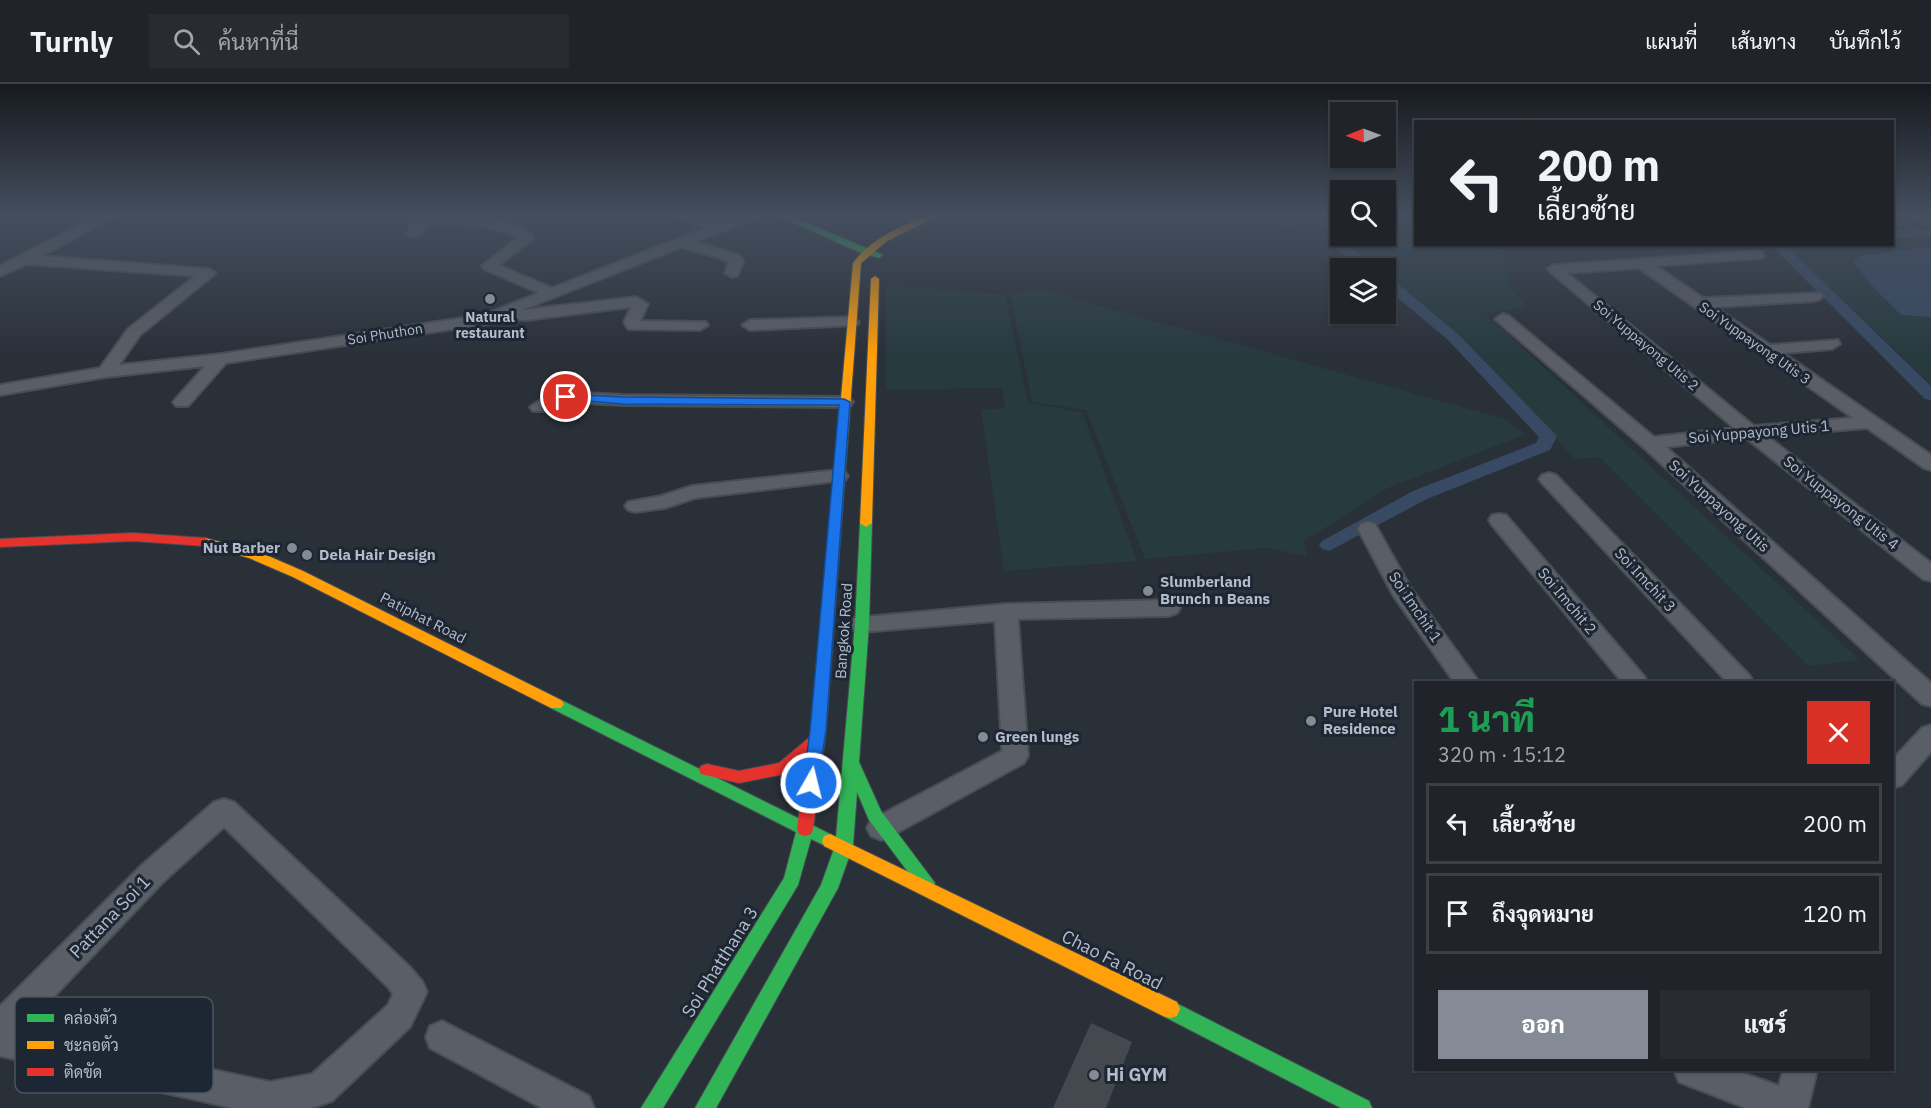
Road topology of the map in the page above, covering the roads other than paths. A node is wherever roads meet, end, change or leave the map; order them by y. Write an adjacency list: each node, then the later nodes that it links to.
1 (19, 262): 10 (street)
2 (61, 262): 23 (street)
3 (496, 262): 12 (street)
4 (630, 262): 12 (street, Soi Phuthon)
5 (737, 262): 11 (street)
6 (858, 262): 17 (main road, Bangkok Road)
7 (876, 262): 41 (main road, Bangkok Road)
8 (1659, 262): 9 (street)
9 (1642, 263): 14 (street, Soi Yuppayong Utis 3); 29 (street, Soi Yuppayong Utis 2)
10 (0, 272)
11 (732, 273)
12 (550, 292): 15 (street, Soi Phuthon)
13 (1815, 296): 14 (street)
14 (1699, 303): 21 (street, Soi Yuppayong Utis 3)
15 (503, 312): 18 (street); 22 (street, Soi Phuthon)
16 (1503, 319): 30 (street, Soi Yuppayong Utis)
17 (851, 322): 19 (street); 26 (main road, Bangkok Road)
18 (700, 325)
19 (750, 326)
20 (1833, 344): 21 (street)
21 (1765, 350): 28 (street, Soi Yuppayong Utis 3)
22 (221, 359): 23 (street, Soi Phuthon); 25 (street)
23 (106, 372): 24 (street, Soi Phuthon)
24 (0, 390)
25 (182, 402)
26 (844, 402): 27 (street); 32 (main road, Bangkok Road)
27 (539, 407)
28 (1868, 422): 29 (street, Soi Yuppayong Utis 1); 31 (street, Soi Yuppayong Utis 3)
29 (1750, 432): 30 (street, Soi Yuppayong Utis 1); 38 (street, Soi Yuppayong Utis 4)
30 (1650, 443): 45 (street, Soi Yuppayong Utis)
31 (1931, 464)
32 (838, 476): 34 (street); 47 (main road, Bangkok Road)
33 (1549, 479): 44 (street, Soi Imchit 3)
34 (635, 506)
35 (1499, 520): 43 (street, Soi Imchit 2)
36 (1368, 529): 42 (street, Soi Imchit 1)
37 (0, 543): 49 (main road, Patiphat Road)
38 (1931, 574)
39 (1169, 608): 40 (street)
40 (1006, 612): 41 (street); 52 (street)
41 (862, 624): 48 (main road, Bangkok Road)
42 (1466, 681)
43 (1634, 681)
44 (1739, 681)
45 (1931, 697)
46 (1931, 735): 50 (street)
47 (817, 739): 49 (main road); 51 (main road, Bangkok Road)
48 (851, 760): 52 (main road); 53 (main road, Bangkok Road)
49 (668, 761): 51 (main road, Patiphat Road)
50 (1894, 776)
51 (805, 828): 53 (main road, Patiphat Road); 65 (main road, Soi Phatthana 3)
52 (881, 828): 54 (main road)
53 (844, 846): 54 (main road, Chao Fa Road); 66 (main road)
54 (935, 893): 67 (main road, Chao Fa Road)
55 (31, 997): 63 (street, Pattana Soi 1)
56 (15, 1014): 57 (street, Pattana Soi 1)
57 (0, 1029)
58 (442, 1036): 64 (street)
59 (0, 1040): 60 (street, Pattana Soi 1)
60 (15, 1043)
61 (1694, 1071): 68 (street)
62 (1800, 1071): 68 (street)
63 (213, 1087)
64 (577, 1108)
65 (651, 1108)
66 (705, 1108)
67 (1362, 1108)
68 (1791, 1108)

